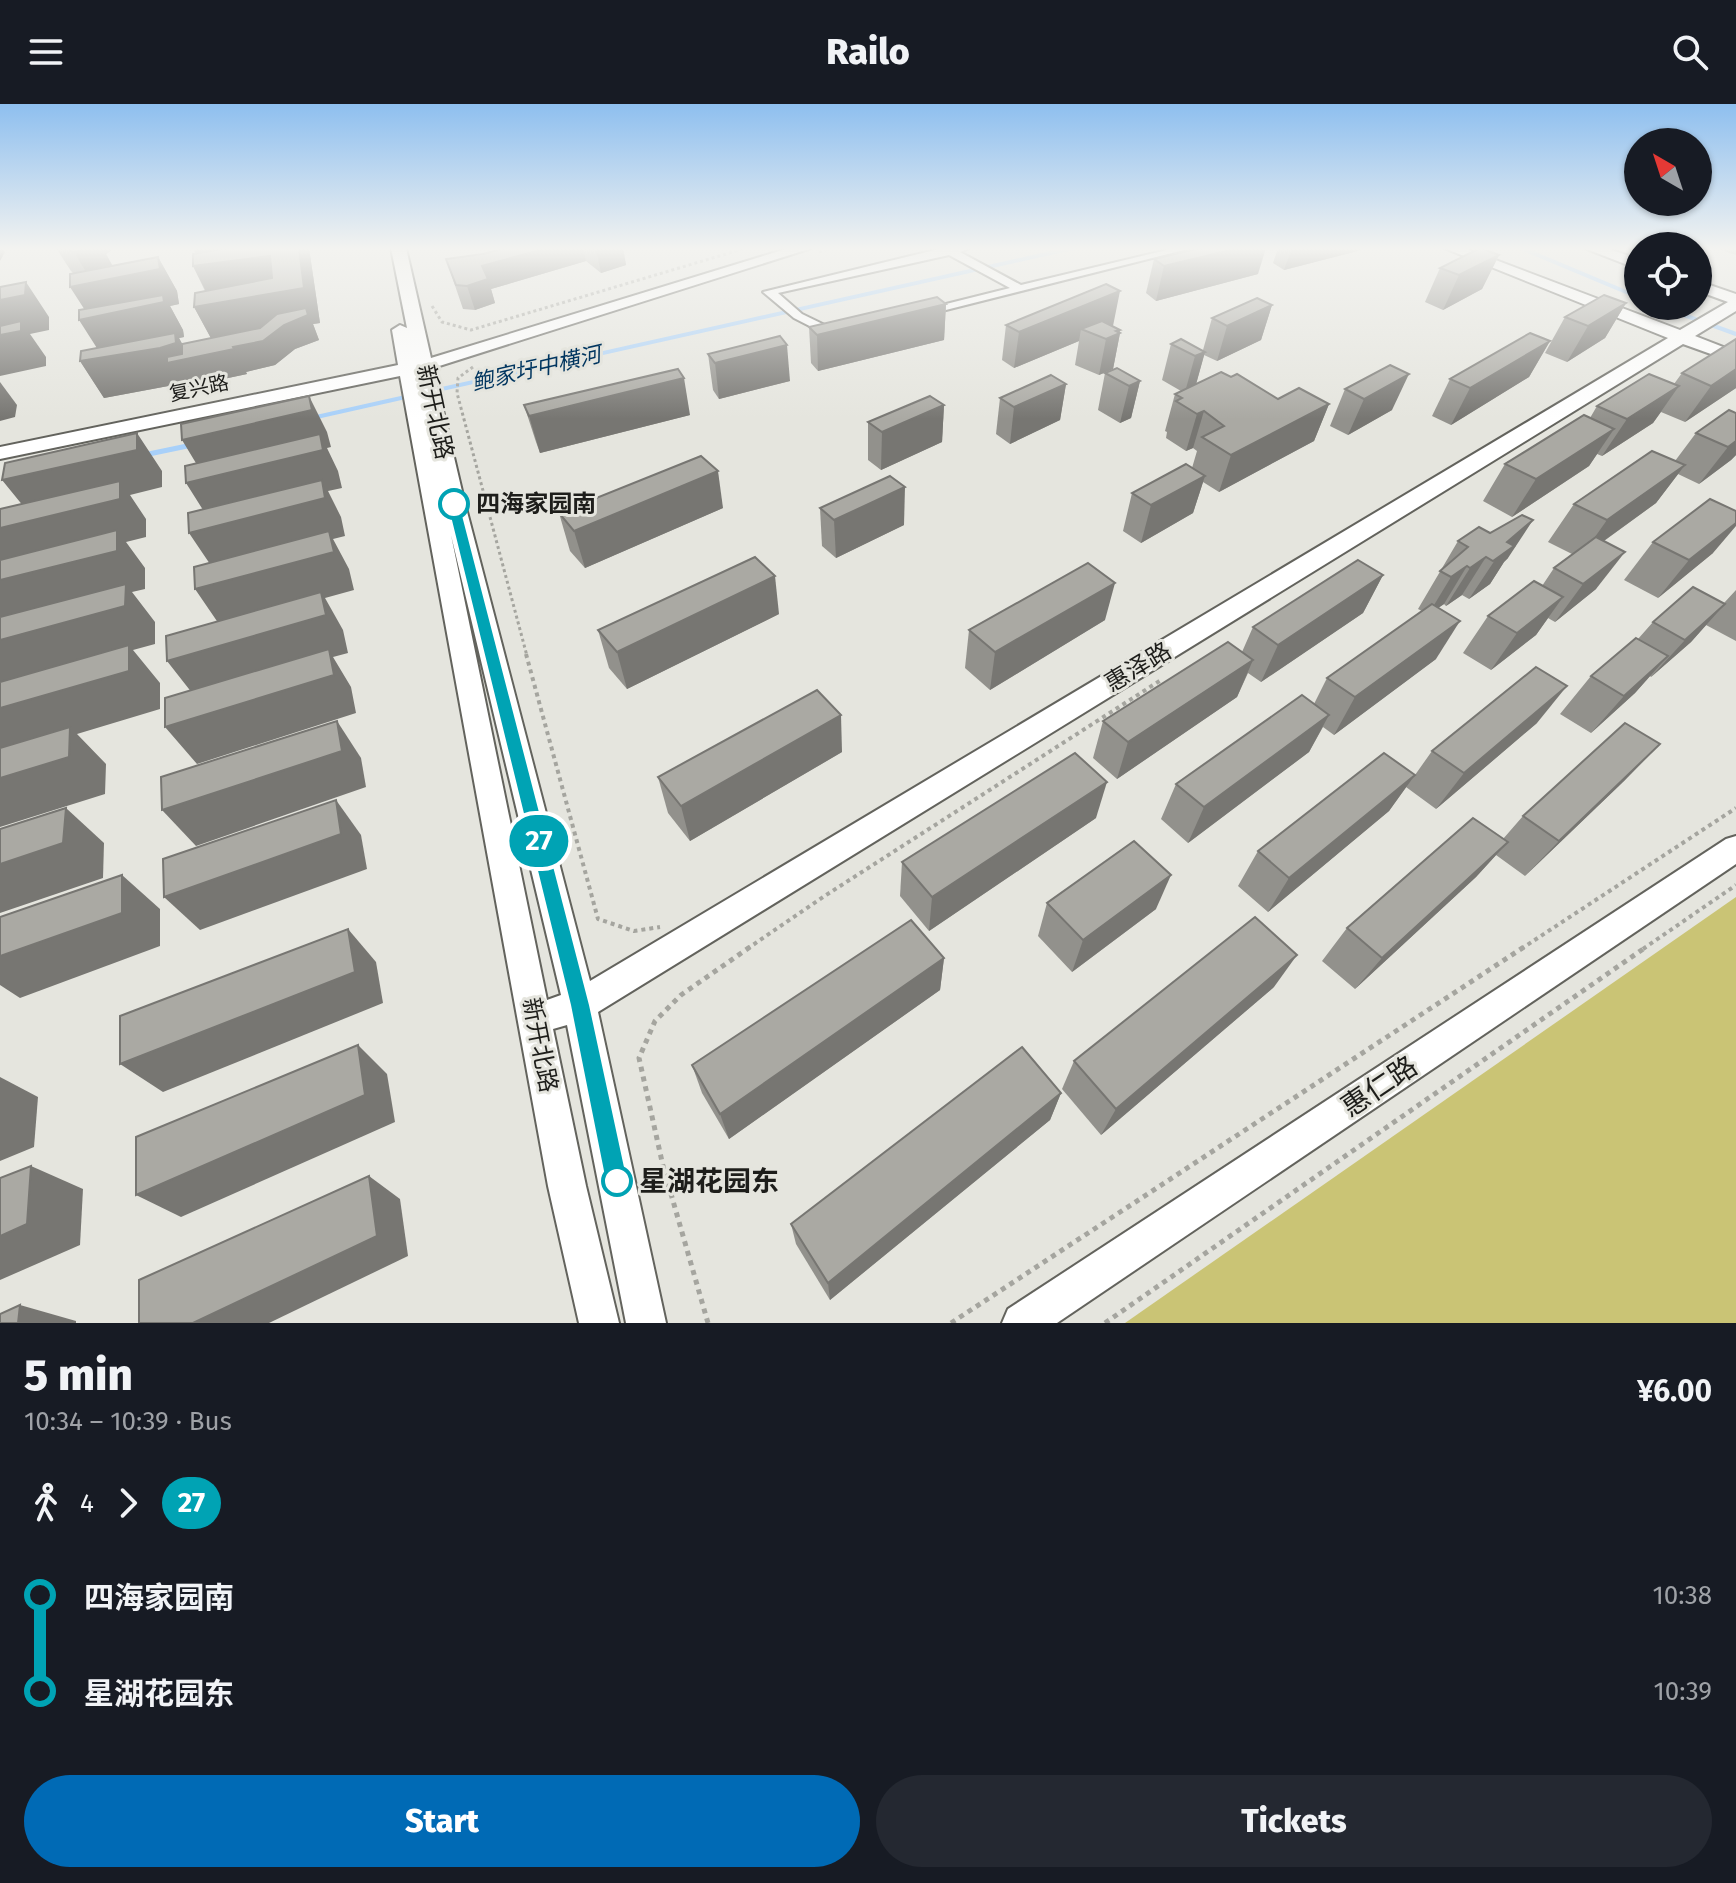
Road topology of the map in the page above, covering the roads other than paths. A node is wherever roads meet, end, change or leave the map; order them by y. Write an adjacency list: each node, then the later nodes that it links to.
1 (400, 305): 13 (street, 新开北路)
2 (408, 305): 13 (street, 新开北路)
3 (603, 305): 13 (street, 复兴路)
4 (613, 305): 13 (street, 复兴路)
5 (785, 305): 11 (street)
6 (951, 305): 9 (street)
7 (1630, 305): 10 (street)
8 (1732, 305): 10 (street, 惠泽路)
9 (903, 317)
10 (1700, 327): 12 (street); 17 (street, 惠泽路)
11 (846, 332)
12 (1736, 358)
13 (418, 363): 14 (street, 新开北路); 15 (street, 复兴路)
14 (429, 396): 17 (street, 新开北路); 18 (street, 新开北路)
15 (0, 453)
16 (1736, 848): 21 (street, 惠仁路)
17 (580, 1005): 18 (street, 惠泽路); 20 (street, 新开北路)
18 (536, 1019): 19 (street, 新开北路)
19 (599, 1323)
20 (646, 1323)
21 (1022, 1323)

